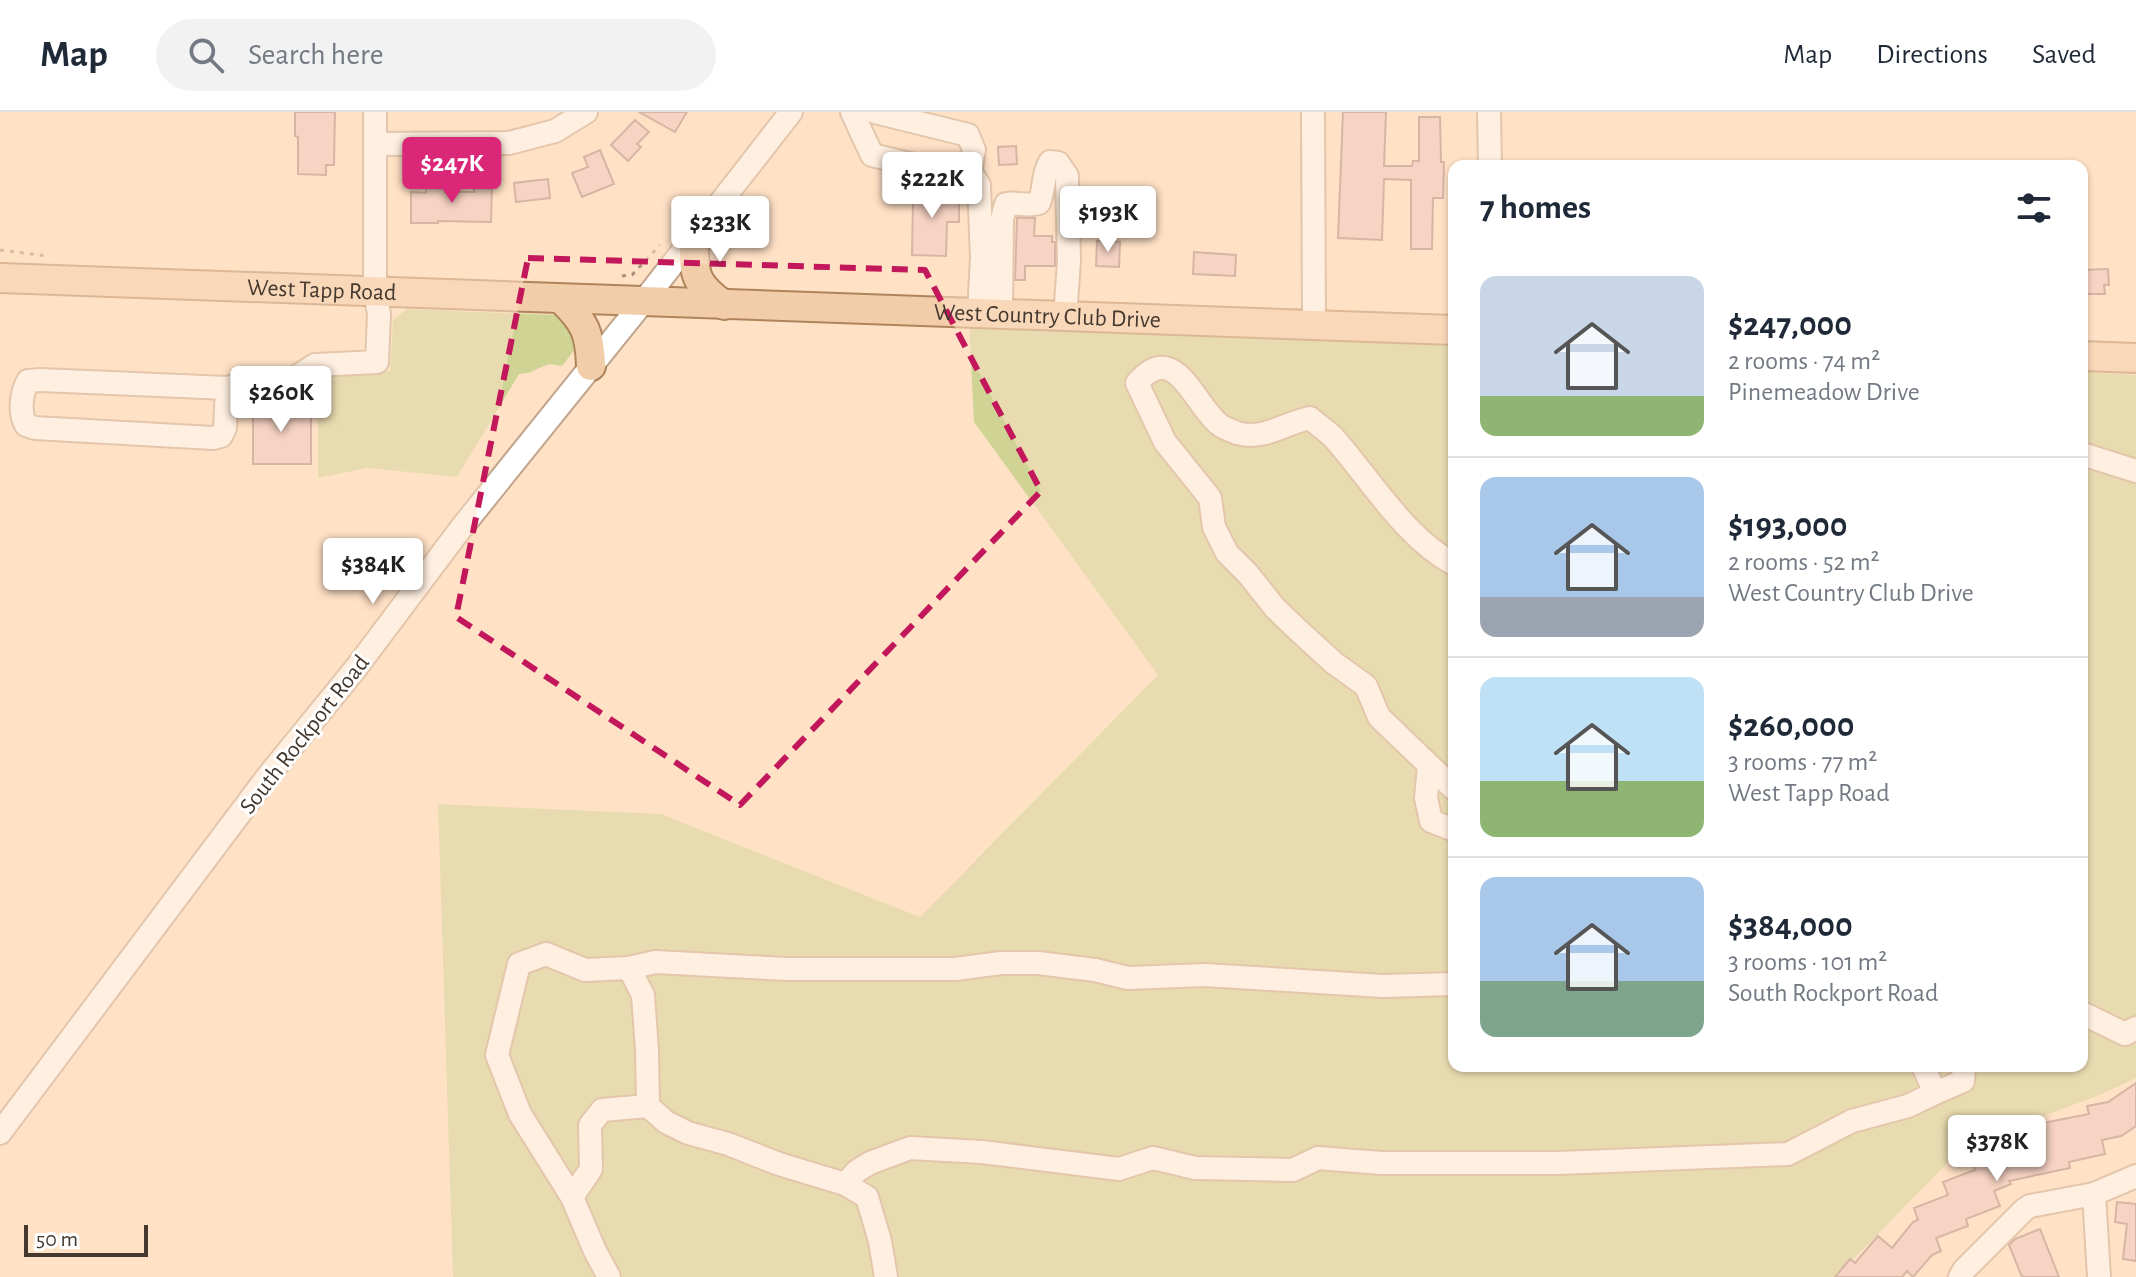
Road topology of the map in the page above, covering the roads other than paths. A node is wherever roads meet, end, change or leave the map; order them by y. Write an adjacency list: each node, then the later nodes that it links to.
1 (375, 112): 8 (street)
2 (586, 112): 8 (street)
3 (791, 112): 11 (street, South Rockport Road)
4 (852, 112): 10 (street)
5 (875, 112): 10 (street)
6 (1313, 112): 19 (street)
7 (1489, 112): 9 (street)
8 (375, 144): 13 (street)
9 (1490, 160)
10 (970, 172): 17 (street)
11 (694, 235): 15 (street, South Rockport Road); 16 (main road)
12 (0, 278): 13 (main road, West Tapp Road)
13 (375, 293): 14 (main road, West Tapp Road); 24 (street)
14 (561, 299): 15 (main road, West Tapp Road); 23 (main road)
15 (643, 302): 16 (main road, West Country Club Drive); 23 (street, South Rockport Road)
16 (724, 305): 17 (main road, West Country Club Drive)
17 (990, 314): 18 (main road, West Country Club Drive); 18 (street)
18 (1065, 317): 19 (main road, West Country Club Drive)
19 (1314, 325): 20 (main road, West Country Club Drive)
20 (1448, 330)
21 (2088, 356): 22 (main road)
22 (2136, 358)
23 (591, 366): 39 (street, South Rockport Road)
24 (227, 388): 24 (street)
25 (2088, 456): 26 (street)
26 (2136, 471)
27 (1448, 560): 28 (street)
28 (1429, 766): 29 (street); 30 (street)
29 (1448, 783)
30 (1448, 828)
31 (629, 968): 32 (street); 38 (street); 43 (street)
32 (1448, 984)
33 (2088, 1016): 34 (street)
34 (2136, 1028)
35 (1926, 1072): 37 (street)
36 (1964, 1072): 37 (street)
37 (1935, 1093): 41 (street)
38 (648, 1106): 41 (street); 43 (street)
39 (0, 1133)
40 (2136, 1176): 42 (street)
41 (845, 1184): 45 (street)
42 (2094, 1194): 46 (street); 47 (street)
43 (572, 1197): 44 (street)
44 (609, 1277)
45 (886, 1277)
46 (1960, 1277)
47 (2099, 1277)

